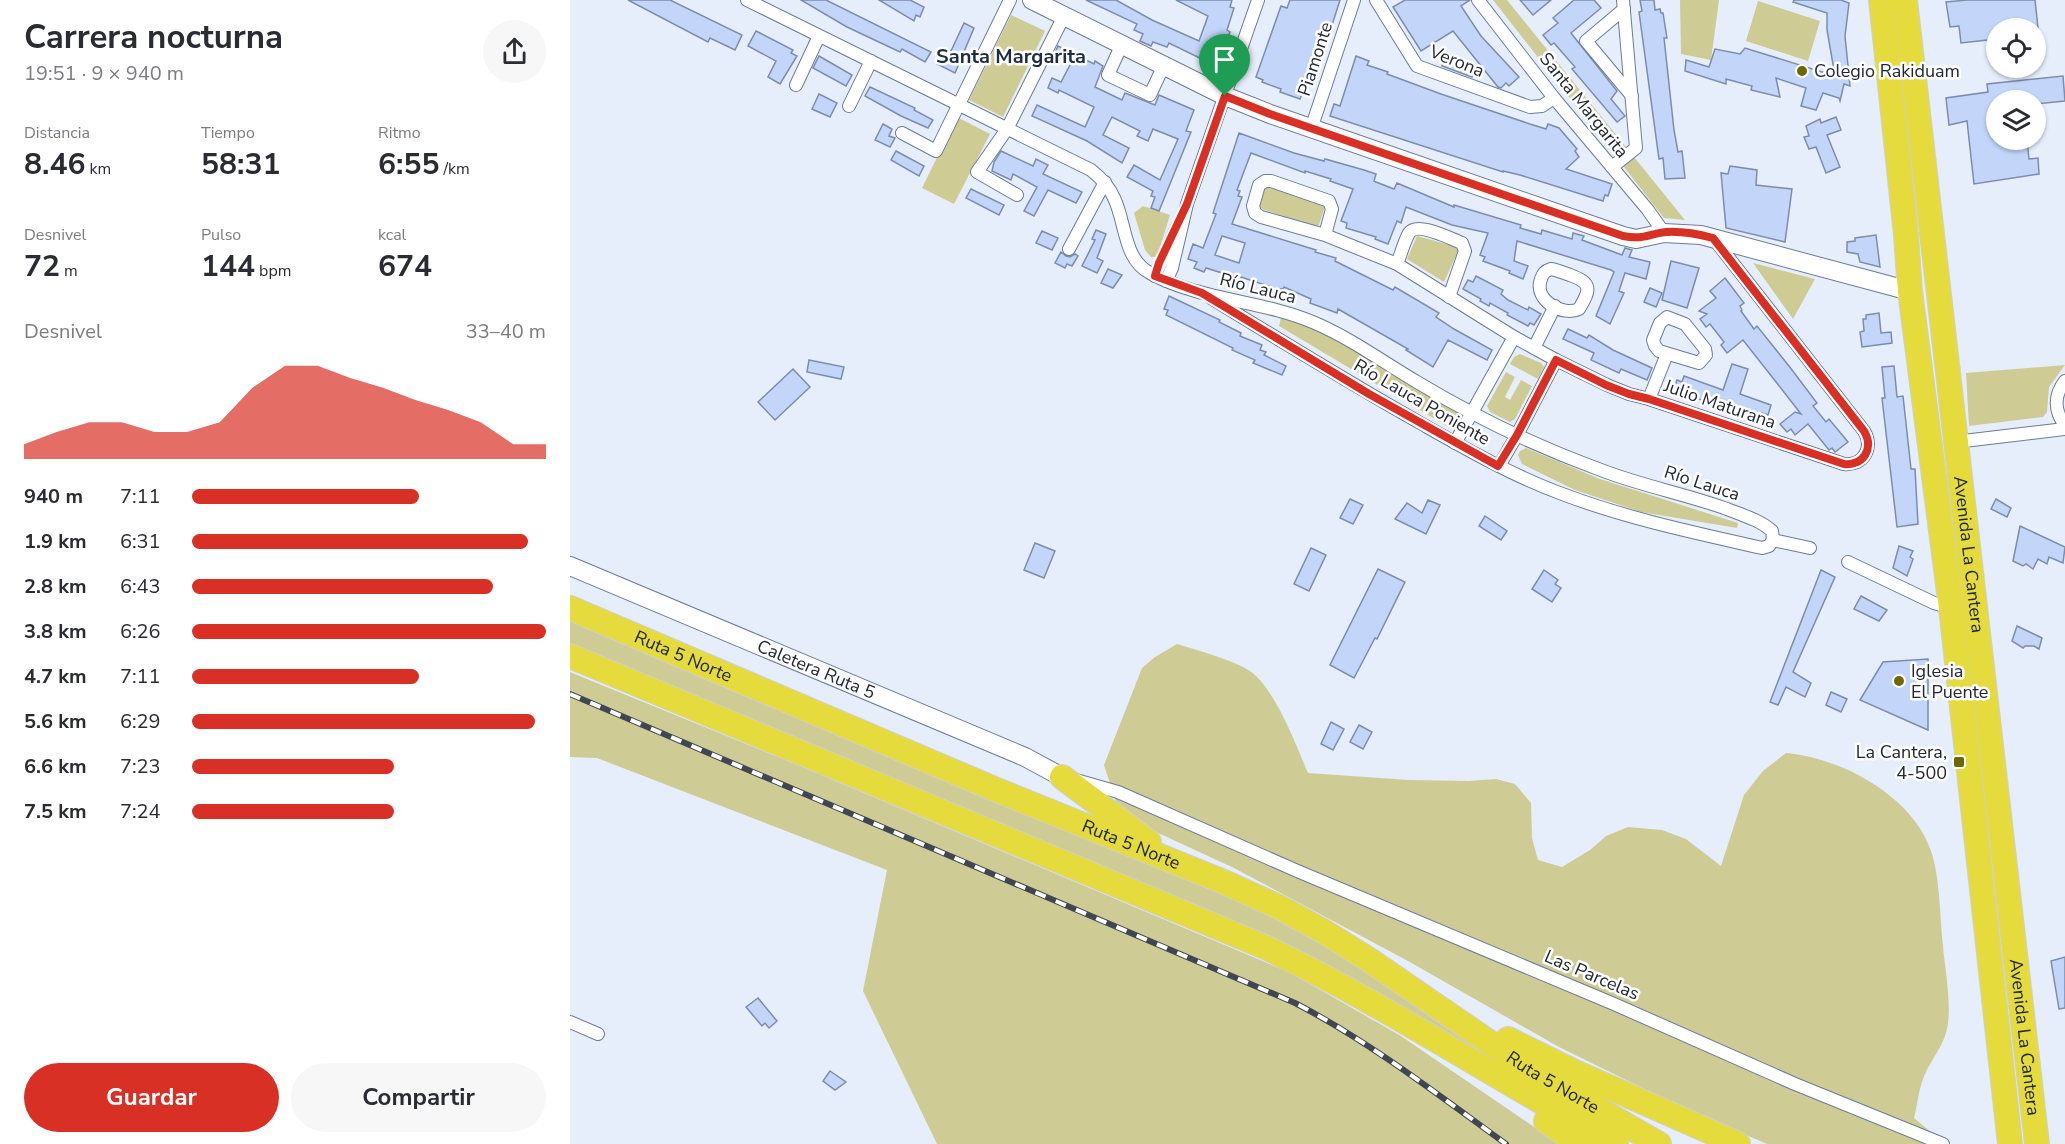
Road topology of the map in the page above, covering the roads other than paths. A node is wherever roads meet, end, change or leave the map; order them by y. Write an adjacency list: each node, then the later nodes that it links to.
1 (747, 0): 11 (street, Río Lauca)
2 (1010, 0): 19 (street)
3 (1258, 0): 16 (street)
4 (1354, 0): 22 (street, Piamonte)
5 (1376, 0): 18 (street, Verona)
6 (1478, 0): 18 (street, Santa Margarita)
7 (1881, 0): 33 (highway, Avenida La Cantera)
8 (1905, 0): 40 (highway, Avenida La Cantera)
9 (1623, 4): 17 (street); 17 (street)
10 (1049, 6): 12 (main road); 21 (street)
11 (819, 36): 13 (street, Río Lauca); 15 (street)
12 (1122, 44): 14 (main road); 14 (street)
13 (871, 61): 19 (street, Río Lauca); 20 (street)
14 (1164, 65): 16 (main road)
15 (796, 85)
16 (1225, 96): 22 (main road); 32 (street)
17 (1632, 96): 24 (street)
18 (1554, 98): 24 (street, Santa Margarita)
19 (959, 105): 21 (street, Río Lauca); 23 (street)
20 (849, 106)
21 (1007, 129): 25 (street, Río Lauca); 26 (street)
22 (1311, 129): 27 (main road)
23 (902, 133)
24 (1612, 168): 27 (street, Santa Margarita)
25 (1105, 182): 30 (street); 32 (street, Río Lauca)
26 (1017, 195)
27 (1664, 232): 29 (main road)
28 (1325, 235): 28 (street, Julio Maturana); 31 (street, Julio Maturana)
29 (1713, 238): 33 (main road); 43 (street, Julio Maturana)
30 (1069, 249)
31 (1397, 264): 35 (street, Julio Maturana); 35 (street)
32 (1161, 278): 34 (street, Río Lauca)
33 (1910, 291): 40 (highway); 56 (highway, Avenida La Cantera)
34 (1202, 293): 44 (street, Río Lauca); 49 (street, Río Lauca Poniente)
35 (1449, 297): 37 (street, Julio Maturana)
36 (1555, 306): 38 (street)
37 (1514, 337): 38 (street, Julio Maturana); 44 (street)
38 (1534, 348): 41 (street, Julio Maturana)
39 (1667, 354): 43 (street)
40 (1945, 357): 48 (highway, Avenida La Cantera)
41 (1556, 360): 43 (street, Julio Maturana); 47 (street)
42 (2065, 381): 45 (street)
43 (1649, 399)
44 (1471, 412): 47 (street, Río Lauca); 49 (street)
45 (2065, 425)
46 (2065, 429): 48 (street)
47 (1517, 435): 50 (street); 51 (street, Río Lauca)
48 (1955, 442): 65 (highway, Avenida La Cantera)
49 (1455, 443): 50 (street, Río Lauca Poniente)
50 (1498, 466): 51 (street, Río Lauca Poniente)
51 (1773, 540): 52 (street)
52 (1810, 548)
53 (1848, 562): 56 (street)
54 (570, 566): 58 (main road, Caletera Ruta 5)
55 (570, 608): 59 (highway, Ruta 5 Norte)
56 (1951, 608): 64 (highway, Avenida La Cantera)
57 (570, 656): 61 (highway, Ruta 5 Norte)
58 (1062, 777): 59 (highway); 70 (street, Las Parcelas)
59 (1203, 874): 60 (highway, Ruta 5 Norte)
60 (1368, 958): 68 (highway, Ruta 5 Norte); 69 (highway)
61 (1400, 1018): 66 (highway); 67 (highway, Ruta 5 Norte)
62 (570, 1022): 63 (street)
63 (598, 1034)
64 (2007, 1136)
65 (2038, 1137)
66 (1580, 1144)
67 (1616, 1144)
68 (1659, 1144)
69 (1738, 1144)
70 (1943, 1144)

